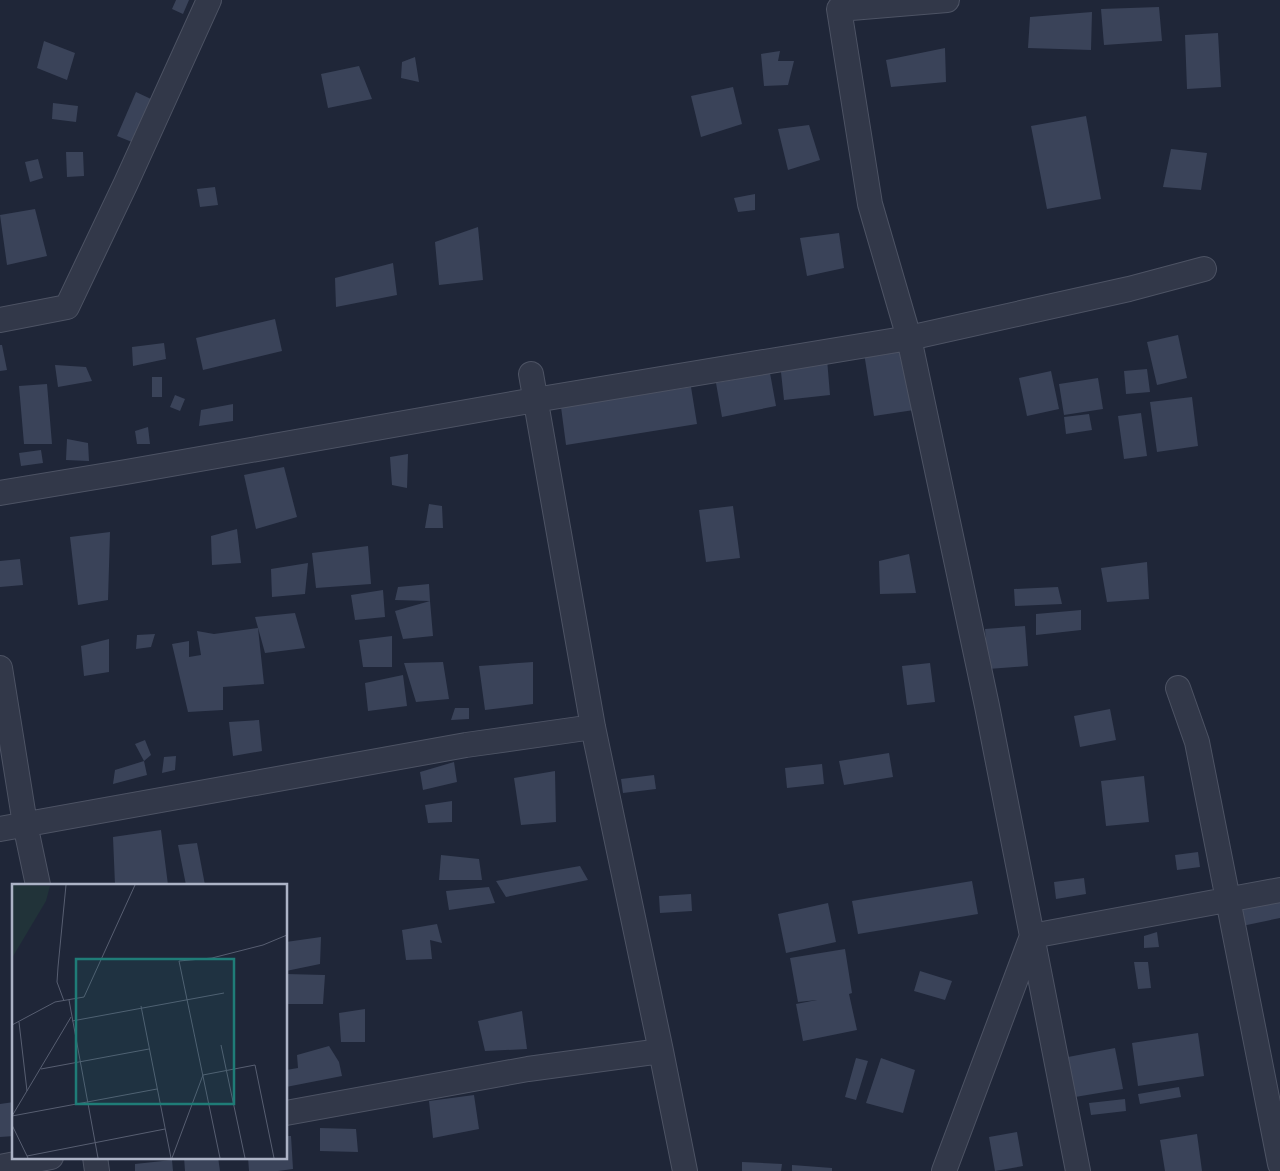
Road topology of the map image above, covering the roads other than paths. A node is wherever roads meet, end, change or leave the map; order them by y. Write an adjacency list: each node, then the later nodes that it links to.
1 (209, 0): 4 (street)
2 (947, 0): 5 (street)
3 (1204, 269): 5 (street)
4 (0, 320)
5 (909, 338): 7 (street); 17 (street)
6 (531, 374): 7 (street)
7 (535, 400): 8 (street); 11 (street)
8 (0, 493)
9 (0, 668): 12 (street)
10 (1178, 688): 16 (street)
11 (593, 727): 12 (street); 18 (street)
12 (25, 824): 13 (street); 14 (street)
13 (0, 829)
14 (38, 884)
15 (1280, 890): 16 (street)
16 (1228, 899): 17 (street); 22 (street)
17 (1032, 936): 26 (street); 27 (street)
18 (662, 1051): 19 (street); 25 (street)
19 (288, 1113)
20 (46, 1158): 23 (street)
21 (95, 1158): 24 (street)
22 (1280, 1164)
23 (0, 1167)
24 (97, 1171)
25 (685, 1171)
26 (944, 1171)
27 (1078, 1171)

